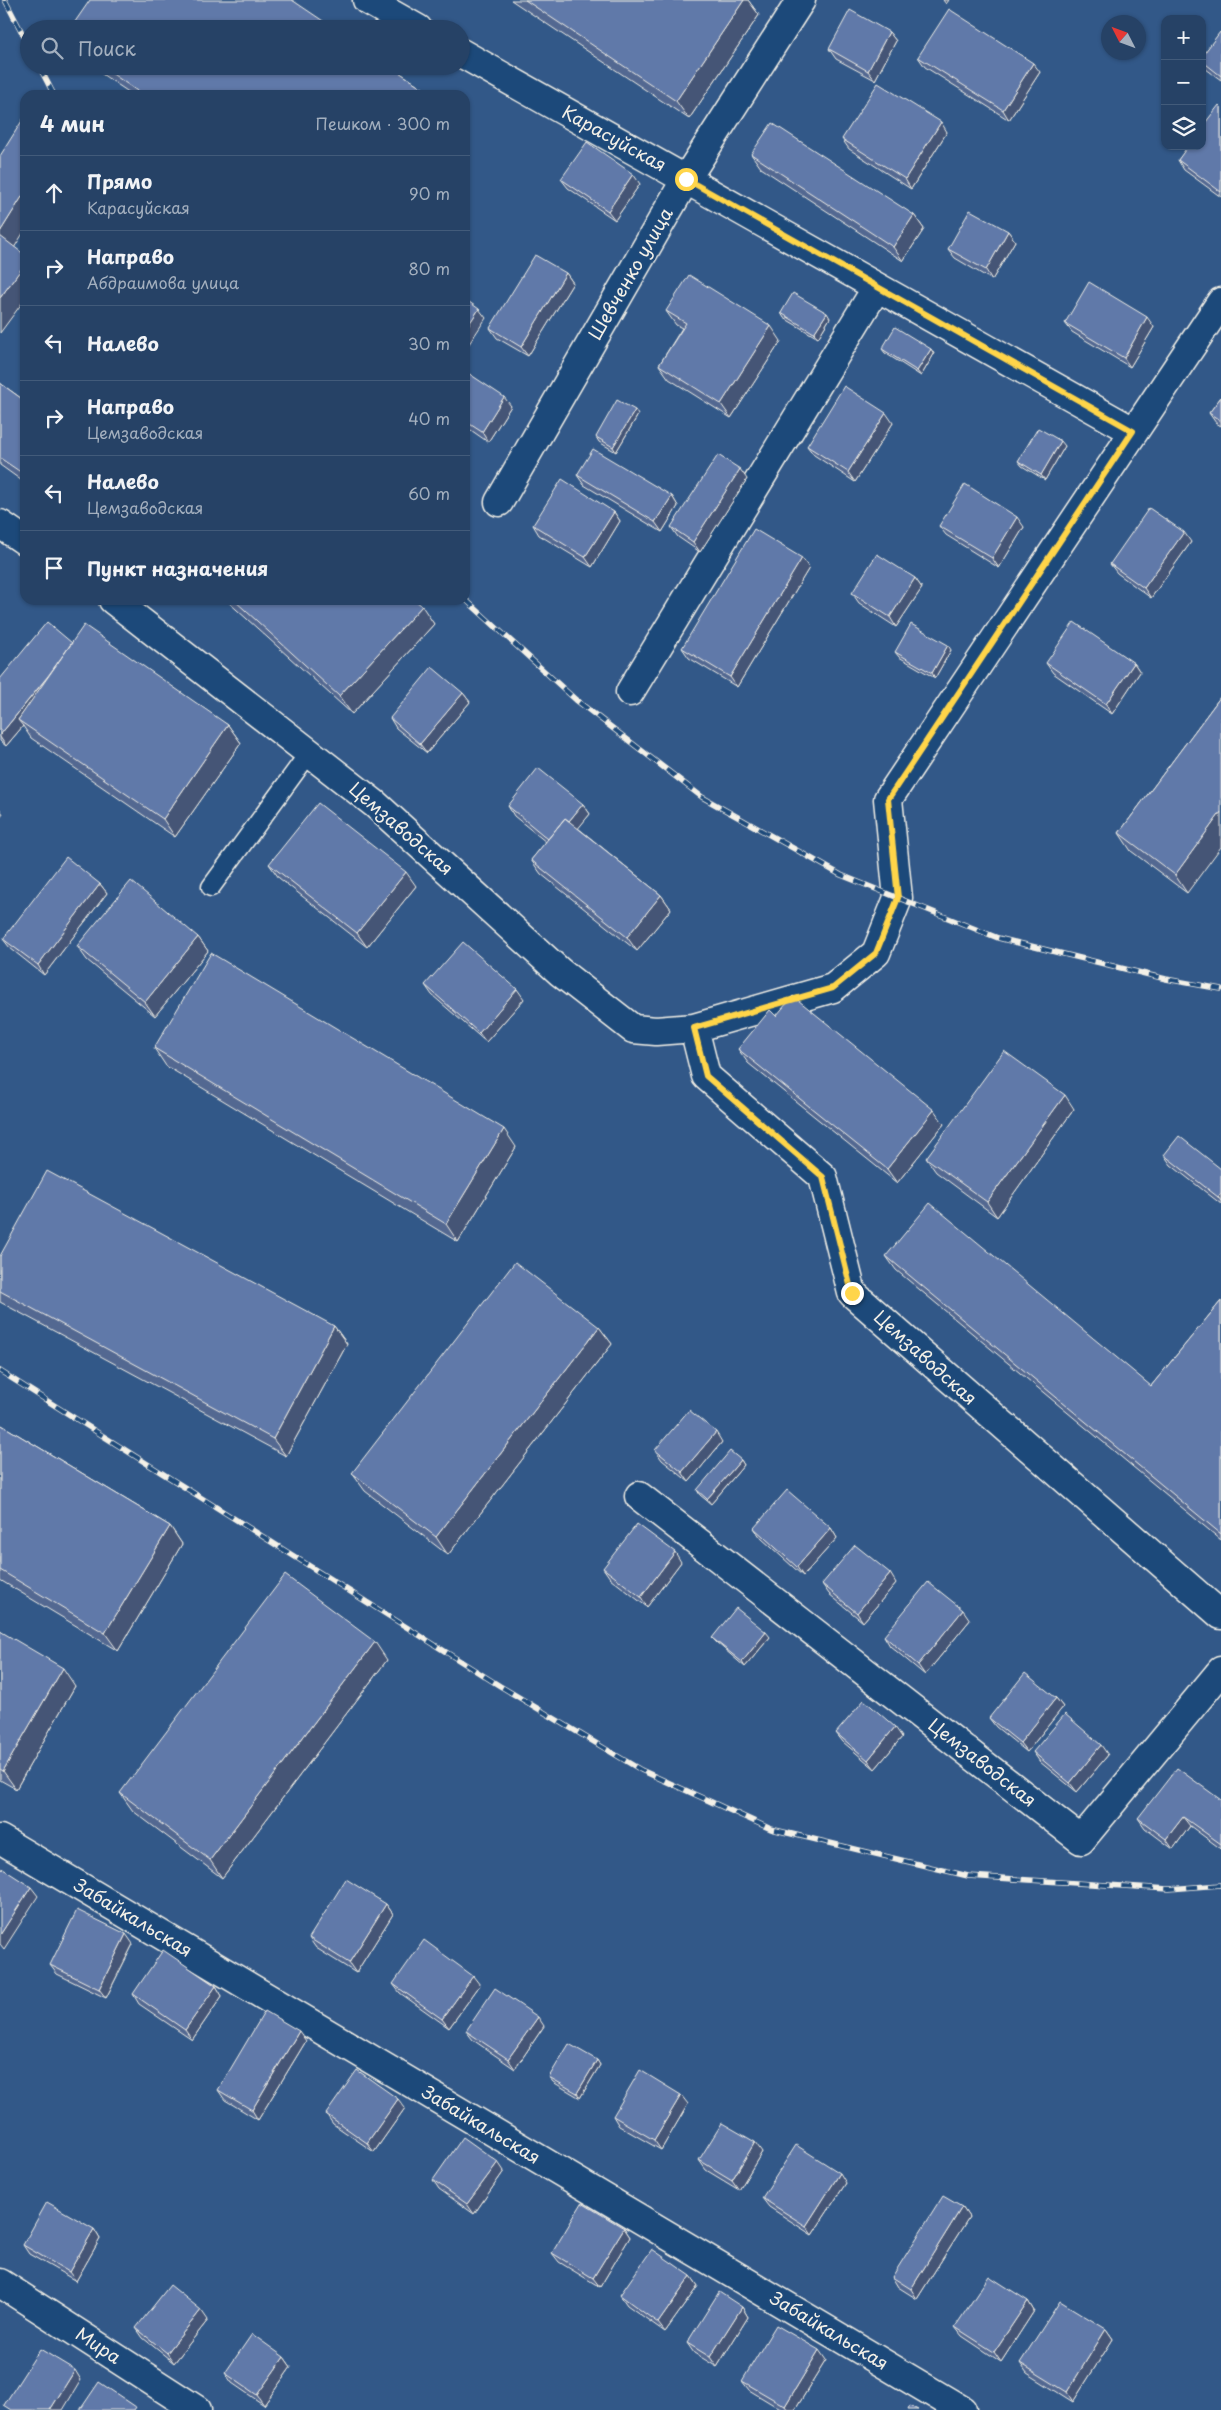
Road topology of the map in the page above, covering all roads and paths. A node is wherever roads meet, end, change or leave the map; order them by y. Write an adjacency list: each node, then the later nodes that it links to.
1 (367, 0): 3 (street)
2 (801, 0): 5 (street, Шевченко улица)
3 (402, 20)
4 (470, 58): 5 (street, Карасуйская)
5 (686, 179): 6 (street, Карасуйская); 9 (street, Шевченко улица)
6 (877, 286): 8 (street, Карасуйская); 13 (street)
7 (1221, 302): 8 (street)
8 (1133, 431): 16 (street, Цемзаводская)
9 (499, 502)
10 (0, 524): 11 (street)
11 (20, 537)
12 (119, 605): 14 (street, Цемзаводская)
13 (630, 692)
14 (309, 753): 15 (lane); 16 (street, Цемзаводская)
15 (211, 887)
16 (694, 1028): 18 (street, Цемзаводская)
17 (639, 1496): 19 (street, Цемзаводская)
18 (1221, 1615)
19 (1221, 1672)
20 (0, 1839): 23 (street, Забайкальская)
21 (0, 2283): 22 (street, Мира)
22 (197, 2410)
23 (962, 2410)

